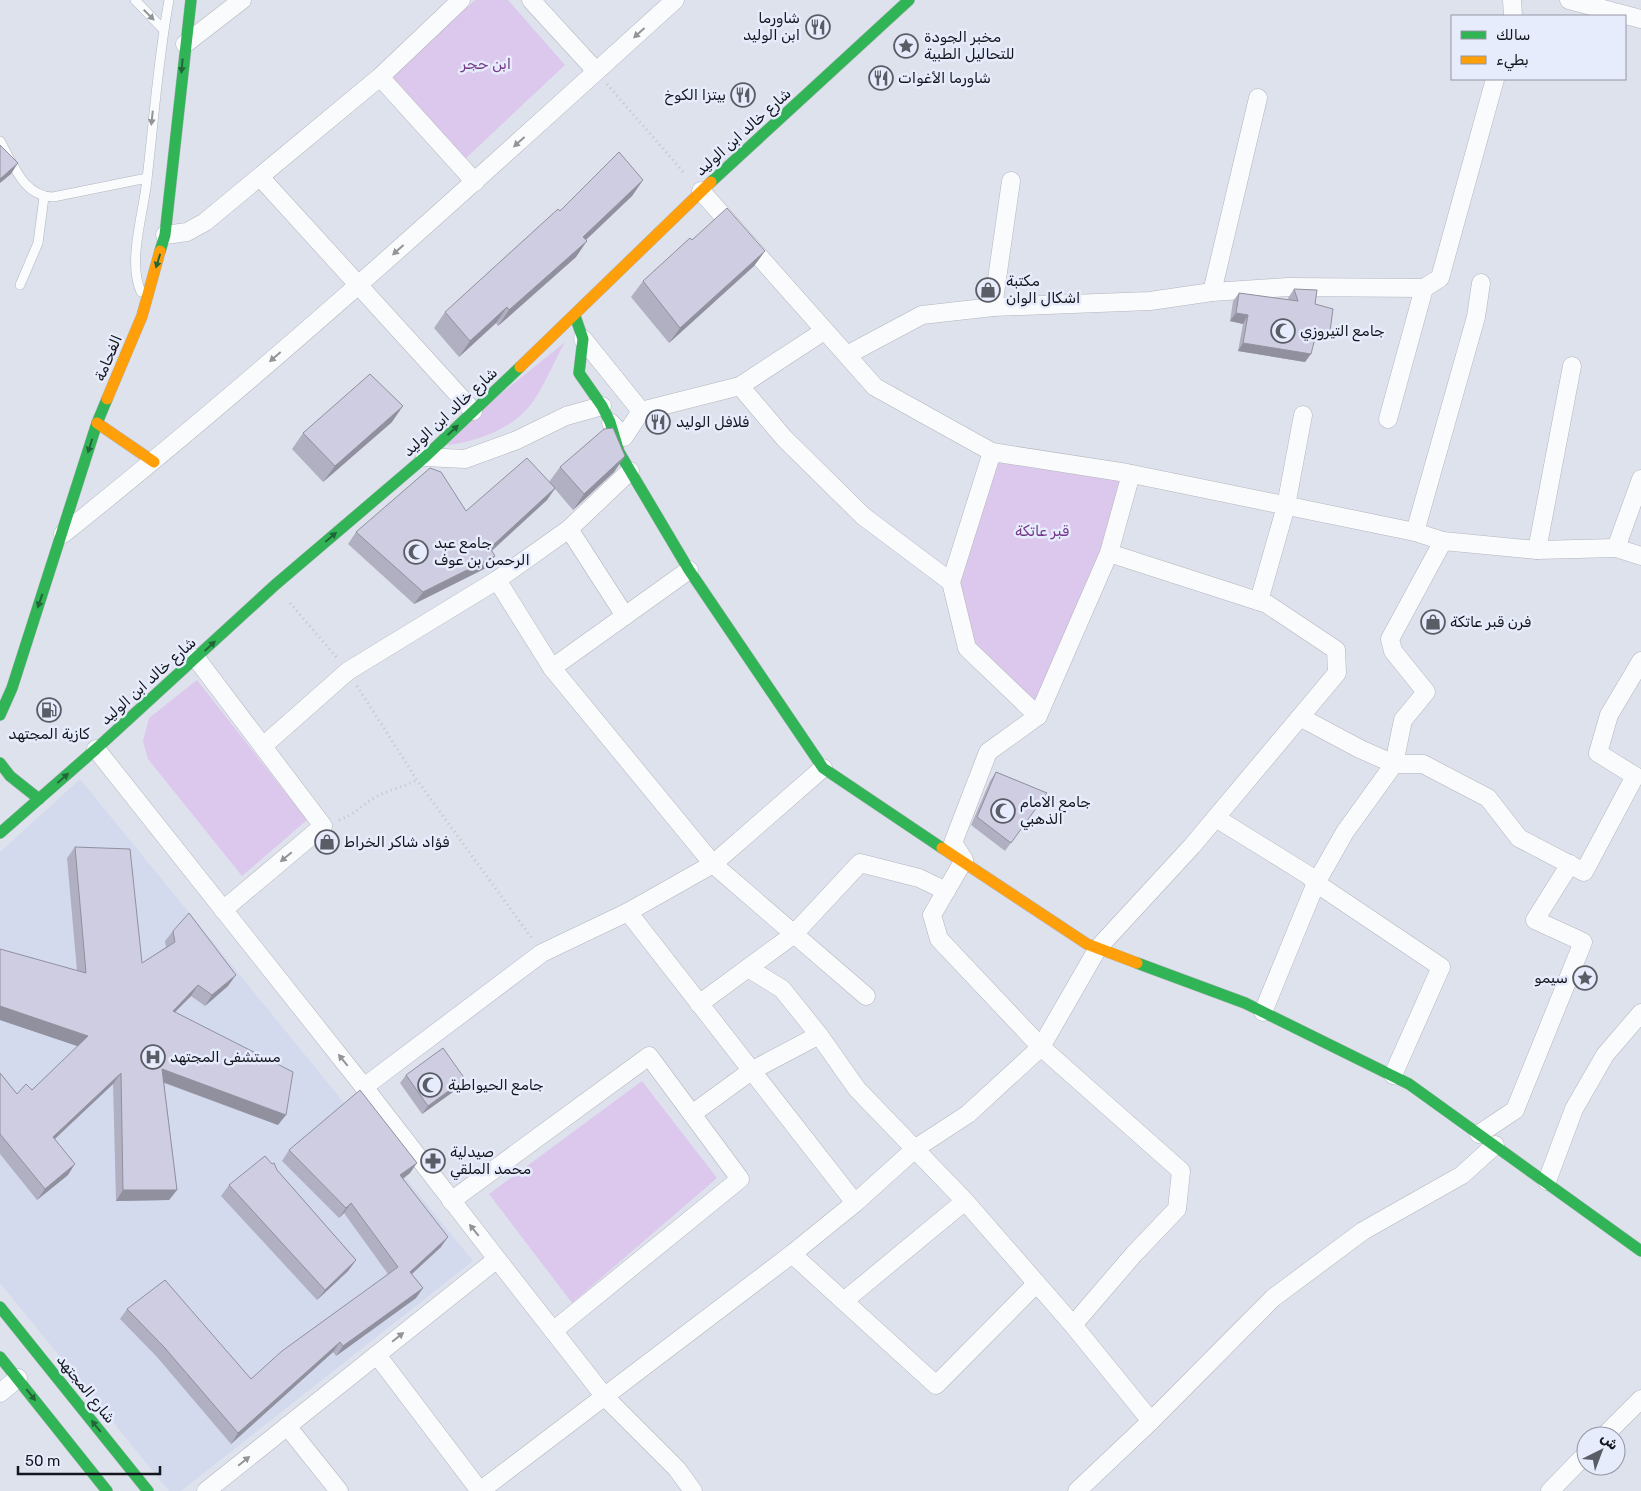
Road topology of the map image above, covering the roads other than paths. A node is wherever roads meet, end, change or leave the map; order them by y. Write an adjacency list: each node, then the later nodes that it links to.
1 (134, 0): 13 (lane, one-way to 13)
2 (169, 0): 13 (lane)
3 (191, 0): 14 (main road, الفحامة)
4 (242, 0): 14 (street)
5 (461, 0): 16 (street)
6 (531, 0): 15 (street)
7 (675, 0): 15 (street, one-way to 15)
8 (909, 0): 24 (main road, شارع خالد ابن الوليد)
9 (1512, 0): 11 (street)
10 (1570, 0): 12 (street)
11 (1513, 15)
12 (1641, 19)
13 (164, 29): 20 (lane, one-way to 20)
14 (184, 44): 26 (main road, الفحامة, one-way to 26)
15 (596, 72): 22 (street, one-way to 22)
16 (380, 77): 21 (street); 22 (street)
17 (1495, 80): 30 (street)
18 (1258, 98): 31 (street)
19 (0, 141): 25 (lane)
20 (147, 178): 25 (lane); 32 (lane)
21 (261, 178): 26 (street); 29 (street)
22 (474, 182): 29 (street, one-way to 29)
23 (1011, 182): 33 (street)
24 (700, 192): 34 (main road, شارع خالد ابن الوليد); 35 (street)
25 (44, 197): 28 (lane)
26 (166, 235): 32 (main road, الفحامة, one-way to 32)
27 (1481, 283): 55 (street)
28 (20, 285)
29 (359, 285): 41 (street); 49 (street, one-way to 49)
30 (1424, 288): 31 (street); 44 (street)
31 (1212, 292): 33 (street)
32 (145, 304): 46 (main road, الفحامة)
33 (993, 307): 37 (street)
34 (575, 316): 36 (main road); 41 (main road, شارع خالد ابن الوليد)
35 (824, 331): 37 (street); 39 (street)
36 (584, 339): 40 (main road); 42 (street)
37 (847, 355): 47 (street)
38 (1572, 366): 59 (street)
39 (740, 386): 42 (street); 64 (street)
40 (602, 406): 45 (main road); 48 (street)
41 (474, 411): 48 (main road, شارع خالد ابن الوليد, one-way to 41)
42 (641, 411): 45 (street)
43 (1303, 415): 53 (street)
44 (1388, 419)
45 (610, 422): 50 (main road)
46 (97, 423): 49 (main road); 56 (main road, الفحامة, one-way to 56)
47 (992, 452): 51 (street); 64 (street)
48 (425, 457): 67 (main road, شارع خالد ابن الوليد, one-way to 48)
49 (154, 462): 56 (street)
50 (630, 471): 54 (street); 62 (main road)
51 (1132, 474): 53 (street); 60 (street)
52 (1641, 479): 58 (street)
53 (1286, 506): 55 (street); 65 (street)
54 (569, 529): 63 (street); 66 (street)
55 (1415, 532): 57 (street)
56 (63, 534): 70 (main road, الفحامة, one-way to 70)
57 (1443, 541): 59 (street); 76 (street)
58 (1616, 548): 59 (street); 61 (street)
59 (1537, 550)
60 (1109, 553): 65 (street); 71 (street)
61 (1641, 556)
62 (690, 570): 66 (street); 77 (main road)
63 (497, 580): 69 (street); 73 (street)
64 (951, 582): 71 (street)
65 (1259, 601): 72 (street)
66 (625, 616): 69 (street)
67 (196, 658): 73 (street); 74 (main road, شارع خالد ابن الوليد)
68 (1641, 661): 83 (street)
69 (552, 668): 82 (street)
70 (0, 715)
71 (1038, 716): 81 (street)
72 (1300, 717): 76 (street); 79 (street)
73 (263, 746): 86 (street, one-way to 86)
74 (96, 749): 78 (main road, شارع خالد ابن الوليد, one-way to 74); 86 (street)
75 (0, 763): 78 (main road)
76 (1394, 764): 83 (street); 84 (street)
77 (823, 768): 81 (main road); 82 (street)
78 (39, 799): 80 (main road, شارع خالد ابن الوليد)
79 (1216, 818): 84 (street); 89 (street)
80 (0, 833)
81 (964, 860): 85 (street); 89 (main road)
82 (712, 864): 87 (street); 88 (street)
83 (1570, 864): 101 (street)
84 (1316, 883): 93 (street); 98 (street)
85 (946, 892): 88 (street); 96 (street)
86 (223, 910): 99 (street, one-way to 86)
87 (628, 912): 92 (street); 99 (street)
88 (793, 935): 90 (street); 91 (street)
89 (1098, 948): 93 (main road); 96 (street)
90 (748, 968): 92 (street); 95 (street)
91 (866, 996)
92 (699, 1004): 97 (street)
93 (1263, 1012): 98 (main road)
94 (1641, 1013): 104 (street)
95 (819, 1035): 97 (street); 103 (street)
96 (1041, 1047): 103 (street); 114 (street)
97 (751, 1071): 100 (street); 107 (street)
98 (1392, 1076): 101 (main road)
99 (364, 1087): 105 (street)
100 (692, 1114): 105 (street); 115 (street)
101 (1479, 1134): 102 (main road)
102 (1495, 1145): 104 (main road); 122 (street)
103 (916, 1148): 106 (street); 107 (street)
104 (1547, 1181): 108 (main road)
105 (451, 1201): 110 (street, one-way to 105)
106 (965, 1201): 111 (street); 112 (street)
107 (855, 1203): 109 (street)
108 (1641, 1251)
109 (792, 1254): 112 (street); 120 (street)
110 (496, 1259): 115 (street); 116 (street, one-way to 110)
111 (1036, 1284): 112 (street); 114 (street)
112 (844, 1301)
113 (0, 1307): 127 (main road, شارع المجتهد, one-way to 113)
114 (1073, 1325): 122 (street)
115 (553, 1331): 120 (street)
116 (377, 1355): 123 (street); 130 (street)
117 (2, 1362): 118 (main road)
118 (18, 1378): 119 (street); 126 (main road, one-way to 126)
119 (0, 1393)
120 (605, 1396): 130 (street); 131 (street)
121 (1641, 1399): 124 (street)
122 (1151, 1421): 132 (street)
123 (287, 1426): 128 (street, one-way to 123); 129 (street)
124 (1614, 1426)
125 (1576, 1464): 133 (street)
126 (107, 1491)
127 (148, 1491)
128 (206, 1491)
129 (339, 1491)
130 (480, 1491)
131 (693, 1491)
132 (1076, 1491)
133 (1550, 1491)

